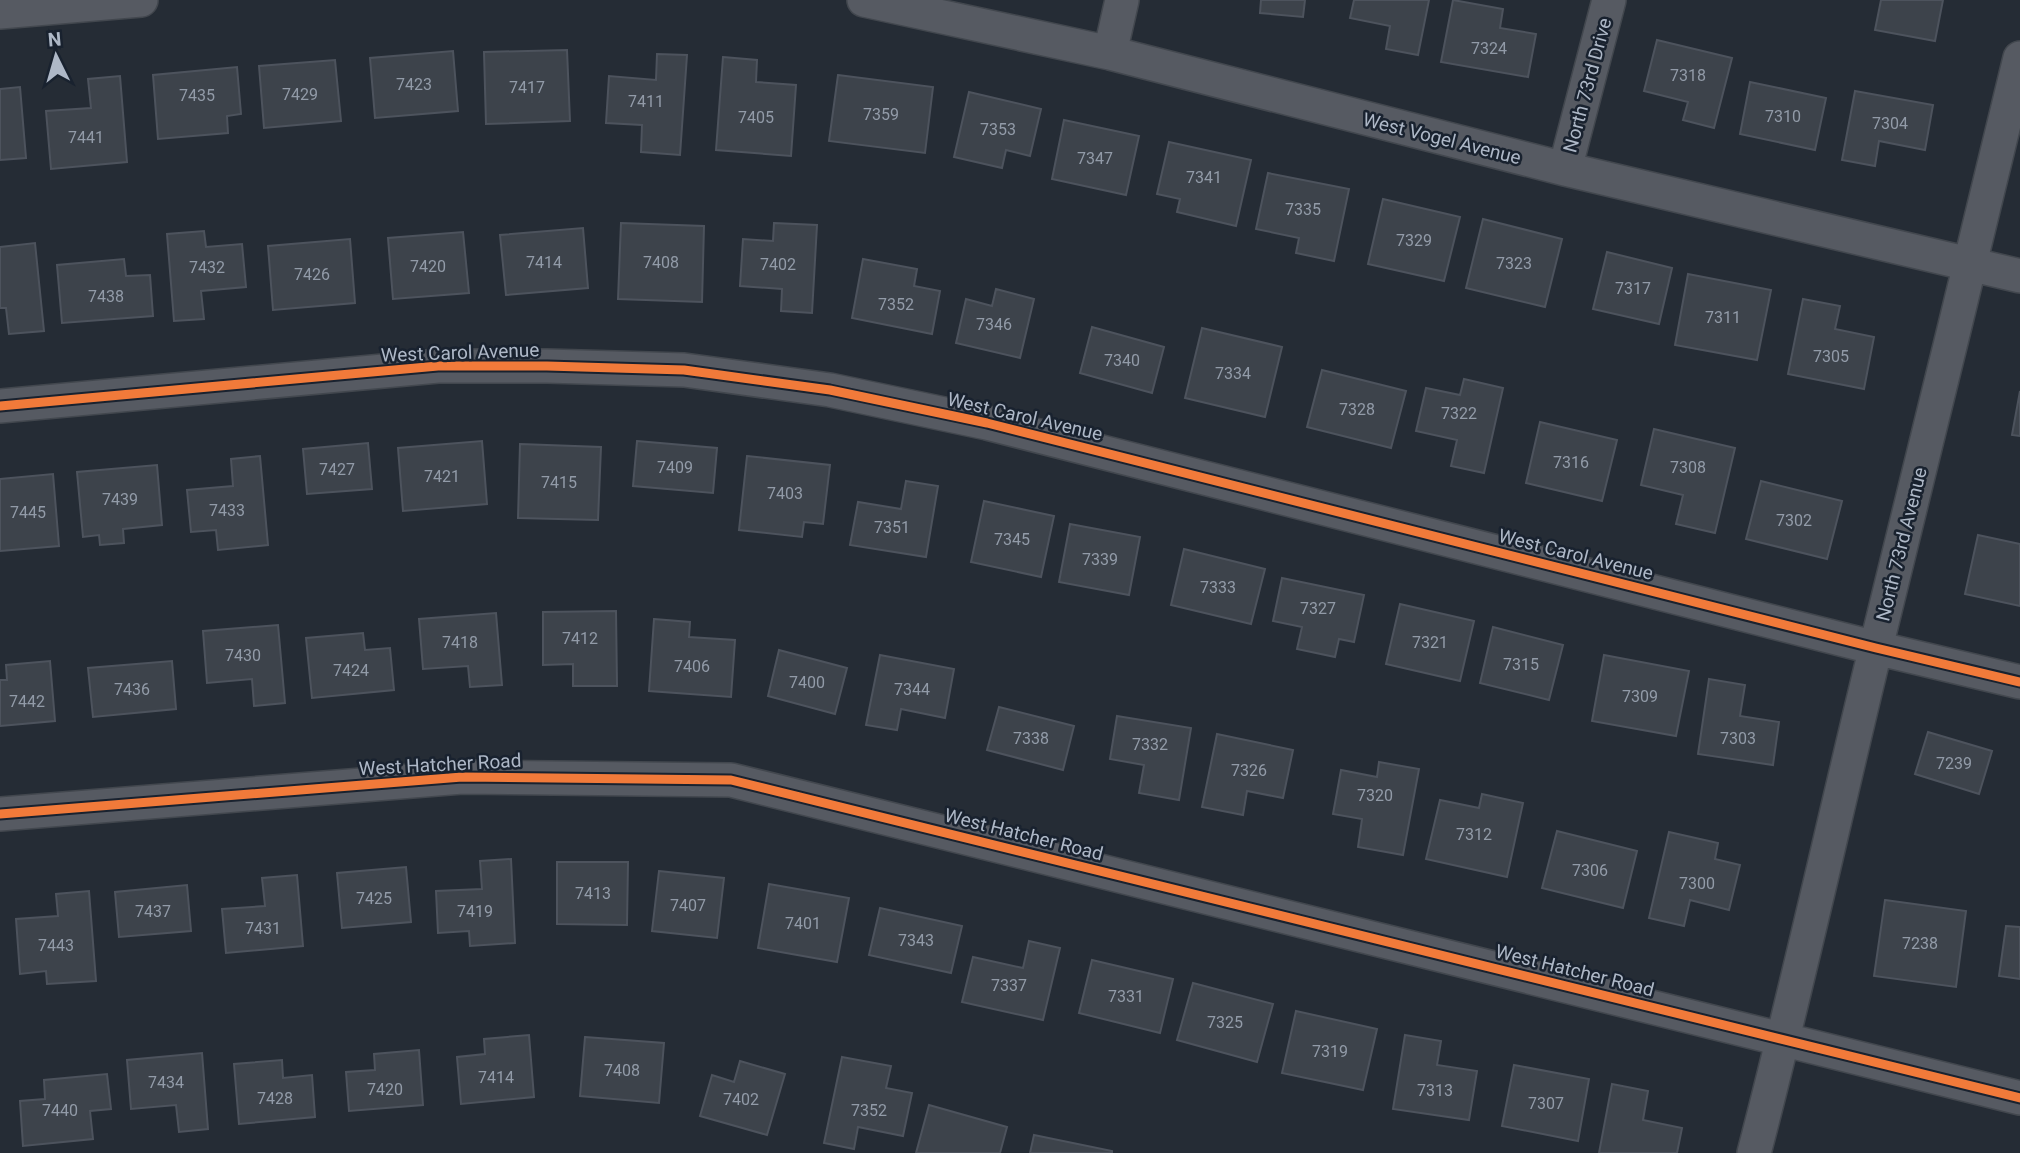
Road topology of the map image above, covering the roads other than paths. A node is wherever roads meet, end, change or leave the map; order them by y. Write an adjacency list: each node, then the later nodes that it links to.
1 (142, 0): 5 (street)
2 (864, 0): 6 (street, West Vogel Avenue)
3 (1122, 0): 6 (street)
4 (1609, 0): 8 (street, North 73rd Drive)
5 (0, 12)
6 (1110, 53): 8 (street, West Vogel Avenue)
7 (2020, 58): 9 (street, North 73rd Avenue)
8 (1565, 169): 9 (street, West Vogel Avenue)
9 (1971, 264): 10 (street, West Vogel Avenue); 12 (street, North 73rd Avenue)
10 (2020, 276)
11 (0, 406): 12 (street, West Carol Avenue)
12 (1876, 648): 13 (street, West Carol Avenue); 15 (street, North 73rd Avenue)
13 (2020, 682)
14 (0, 814): 15 (street, West Hatcher Road)
15 (1783, 1040): 16 (street, West Hatcher Road); 17 (street, North 73rd Avenue)
16 (2020, 1098)
17 (1754, 1153)

